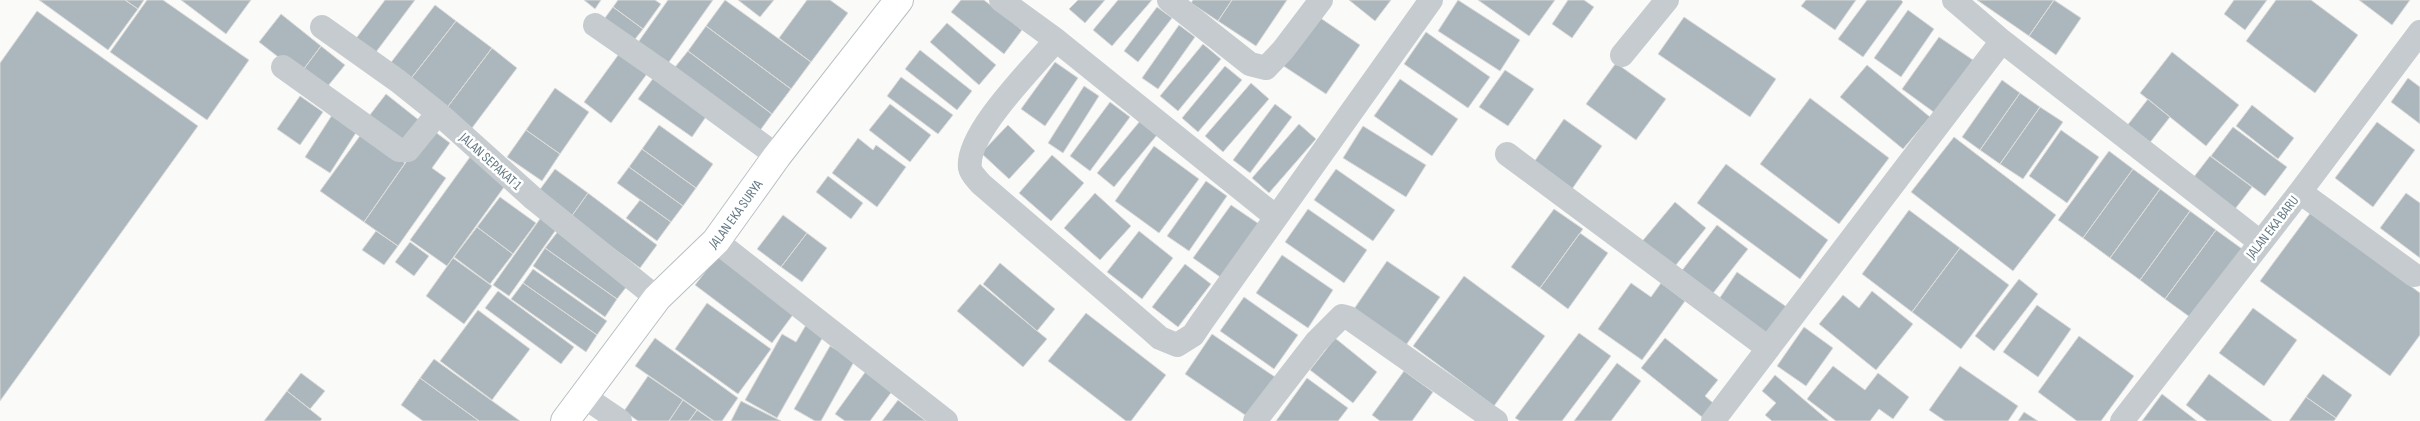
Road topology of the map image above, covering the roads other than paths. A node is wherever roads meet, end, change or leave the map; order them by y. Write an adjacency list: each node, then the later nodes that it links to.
1 (899, 0): 17 (street, JALAN EKA SURYA)
2 (1001, 0): 10 (street)
3 (1169, 0): 4 (street)
4 (1321, 0)
5 (1431, 0): 19 (street)
6 (1667, 0): 13 (street)
7 (1954, 0): 11 (street)
8 (595, 25): 17 (street)
9 (322, 27): 15 (street, JALAN SEPAKAT 1)
10 (1056, 40): 19 (street); 19 (street)
11 (2002, 41): 21 (street); 24 (street)
12 (2416, 45): 18 (street, JALAN EKA BARU)
13 (1622, 55)
14 (283, 67): 15 (street)
15 (438, 113): 23 (street, JALAN SEPAKAT 1)
16 (1507, 154): 24 (street)
17 (777, 156): 20 (street, JALAN EKA SURYA)
18 (2300, 192): 21 (street, JALAN EKA BARU); 22 (street)
19 (1276, 218)
20 (716, 241): 23 (street, JALAN EKA SURYA); 28 (street)
21 (2260, 242): 32 (street, JALAN EKA BARU)
22 (2414, 275)
23 (657, 298): 25 (street, JALAN EKA SURYA)
24 (1768, 348): 31 (street)
25 (583, 396): 26 (street, JALAN EKA SURYA); 27 (street)
26 (565, 421)
27 (620, 421)
28 (946, 421)
29 (1255, 421): 30 (street)
30 (1496, 421)
31 (1713, 421)
32 (2122, 421)

